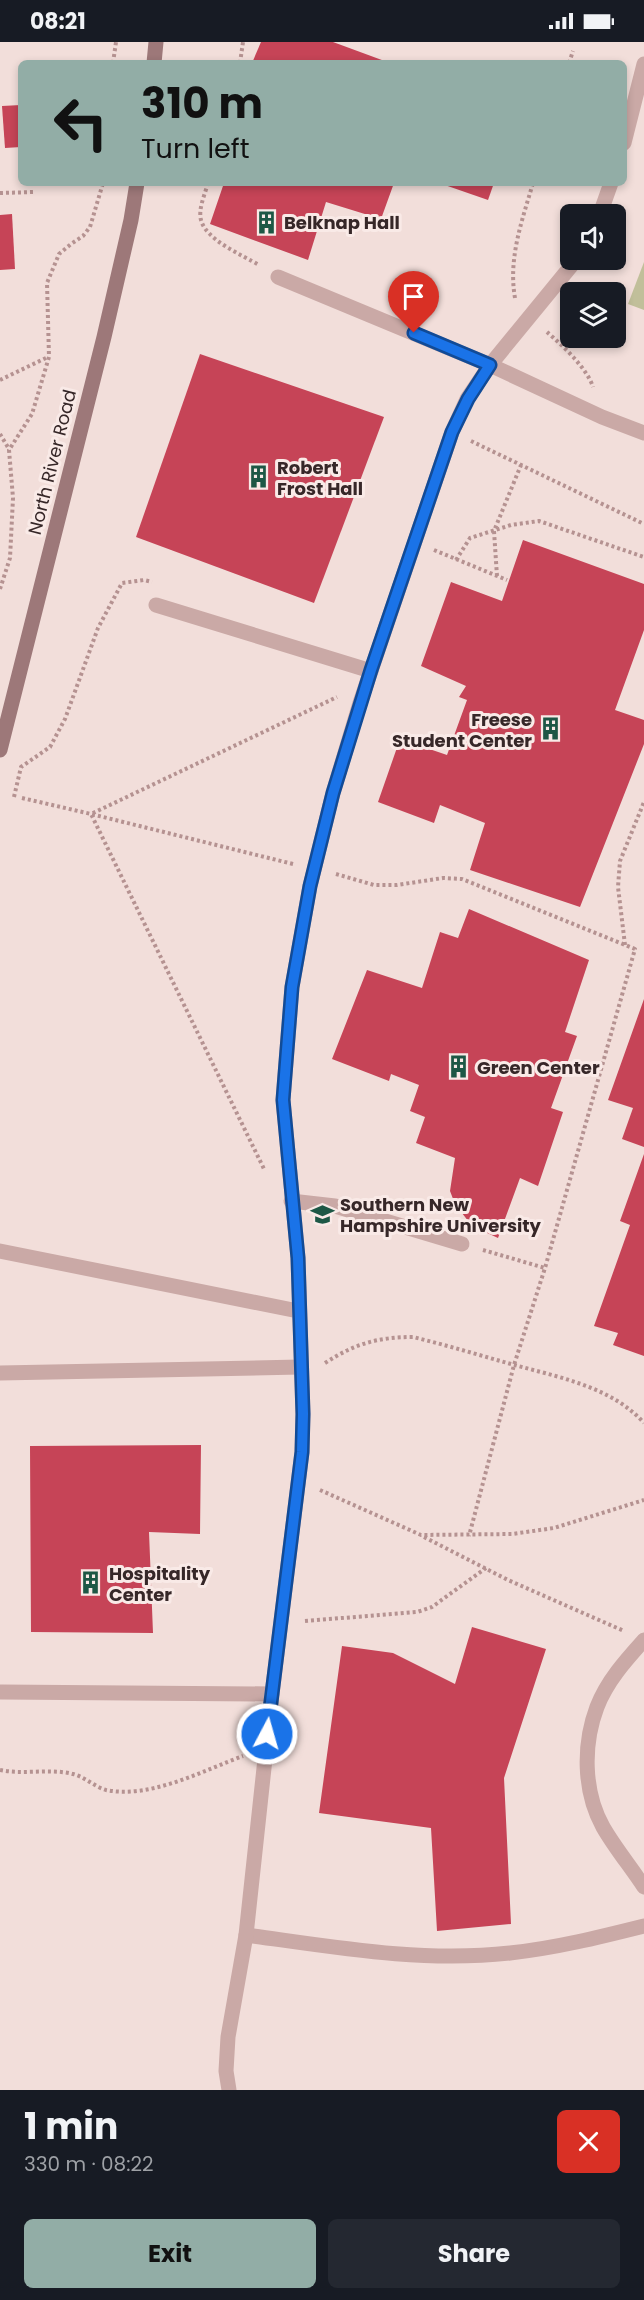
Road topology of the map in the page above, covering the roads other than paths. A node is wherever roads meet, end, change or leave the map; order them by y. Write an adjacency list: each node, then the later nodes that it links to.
1 (156, 42): 2 (street)
2 (154, 60)
3 (644, 64): 4 (lane)
4 (627, 131)
5 (137, 186): 14 (street, North River Road)
6 (610, 186): 7 (lane)
7 (604, 204)
8 (568, 270): 10 (lane)
9 (278, 277): 10 (lane)
10 (490, 365): 11 (lane); 13 (lane)
11 (644, 433)
12 (156, 605): 13 (lane)
13 (371, 670): 15 (lane)
14 (0, 750)
15 (291, 1201): 16 (lane); 18 (lane)
16 (462, 1244)
17 (0, 1251): 18 (lane)
18 (298, 1311): 19 (lane)
19 (300, 1367): 20 (lane); 23 (lane)
20 (0, 1373)
21 (644, 1640): 24 (lane)
22 (1, 1692): 23 (lane)
23 (272, 1694): 26 (lane)
24 (644, 1887)
25 (644, 1926): 26 (lane)
26 (246, 1935): 27 (lane)
27 (229, 2090)

